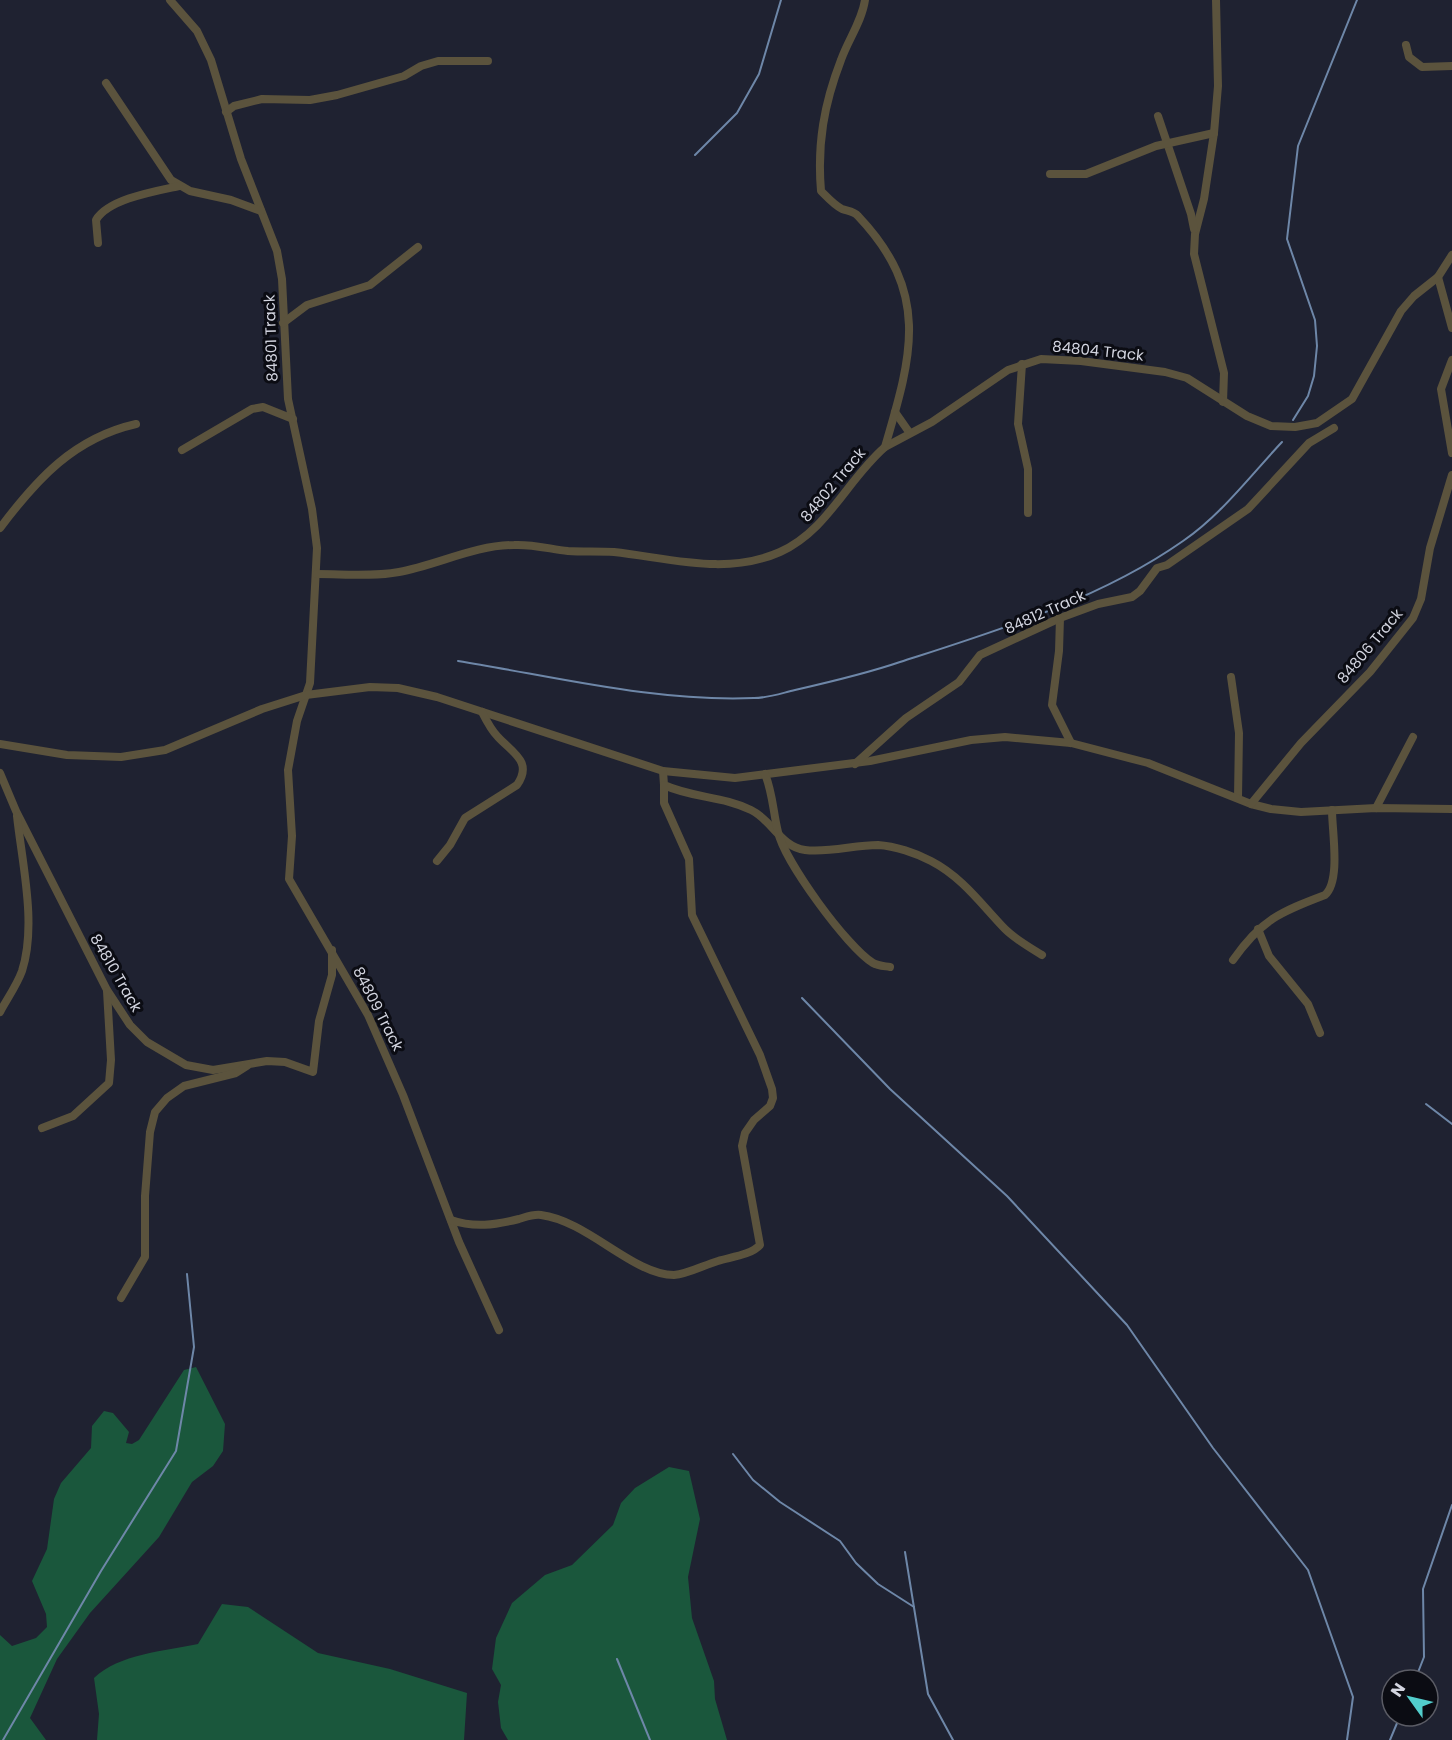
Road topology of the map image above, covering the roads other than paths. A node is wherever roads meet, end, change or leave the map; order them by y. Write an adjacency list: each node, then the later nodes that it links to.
1 (170, 0): 8 (street, 84801 Track)
2 (865, 0): 26 (street, 84802 Track)
3 (1216, 0): 10 (street)
4 (1406, 45): 6 (street)
5 (488, 61): 8 (street)
6 (1452, 66)
7 (106, 83): 13 (street)
8 (226, 112): 14 (street, 84801 Track)
9 (1158, 116): 11 (street)
10 (1214, 133): 11 (street); 15 (street)
11 (1167, 144): 12 (street); 15 (street)
12 (1050, 174)
13 (179, 186): 14 (street); 16 (street)
14 (261, 211): 20 (street, 84801 Track)
15 (1195, 234): 24 (street)
16 (98, 243)
17 (418, 247): 20 (street)
18 (1452, 255): 19 (street)
19 (1438, 277): 21 (street); 24 (street, 84804 Track)
20 (283, 323): 28 (street, 84801 Track)
21 (1452, 328)
22 (1452, 360): 25 (street)
23 (1022, 364): 24 (street, 84804 Track); 31 (street, 84804 Track); 36 (street)
24 (1223, 402)
25 (1443, 403): 27 (street); 34 (street)
26 (895, 412): 31 (street); 32 (street, 84802 Track)
27 (1452, 415)
28 (293, 419): 33 (street); 38 (street, 84801 Track)
29 (136, 424): 37 (street)
30 (1334, 428): 39 (street, 84812 Track)
31 (909, 432): 32 (street, 84804 Track)
32 (885, 447): 38 (street, 84802 Track)
33 (182, 450)
34 (1452, 453)
35 (1452, 475): 52 (street, 84806 Track)
36 (1028, 513)
37 (0, 528)
38 (317, 574): 41 (street, 84801 Track)
39 (1060, 618): 44 (street); 46 (street, 84812 Track)
40 (1231, 677): 51 (street)
41 (306, 695): 42 (street); 45 (street); 60 (street, 84809 Track)
42 (482, 712): 47 (street); 58 (street)
43 (1413, 737): 53 (street)
44 (1071, 743): 46 (street); 51 (street)
45 (0, 744)
46 (855, 764): 49 (street)
47 (663, 771): 49 (street); 50 (street)
48 (0, 773): 56 (street, 84810 Track)
49 (765, 774): 57 (street)
50 (664, 784): 57 (street); 69 (street)
51 (1238, 798): 52 (street)
52 (1251, 804): 55 (street)
53 (1376, 808): 54 (street); 55 (street)
54 (1452, 809)
55 (1332, 810): 59 (street)
56 (16, 811): 64 (street, 84810 Track); 65 (street)
57 (778, 833): 61 (street); 63 (street)
58 (437, 861)
59 (1258, 928): 62 (street); 66 (street)
60 (332, 950): 67 (street, 84810 Track); 69 (street, 84809 Track)
61 (1042, 955)
62 (1233, 960)
63 (890, 967)
64 (107, 990): 67 (street, 84810 Track); 68 (street)
65 (0, 1012)
66 (1320, 1033)
67 (248, 1065): 70 (street)
68 (42, 1128)
69 (451, 1220): 71 (street, 84809 Track)
70 (121, 1298)
71 (499, 1330)

